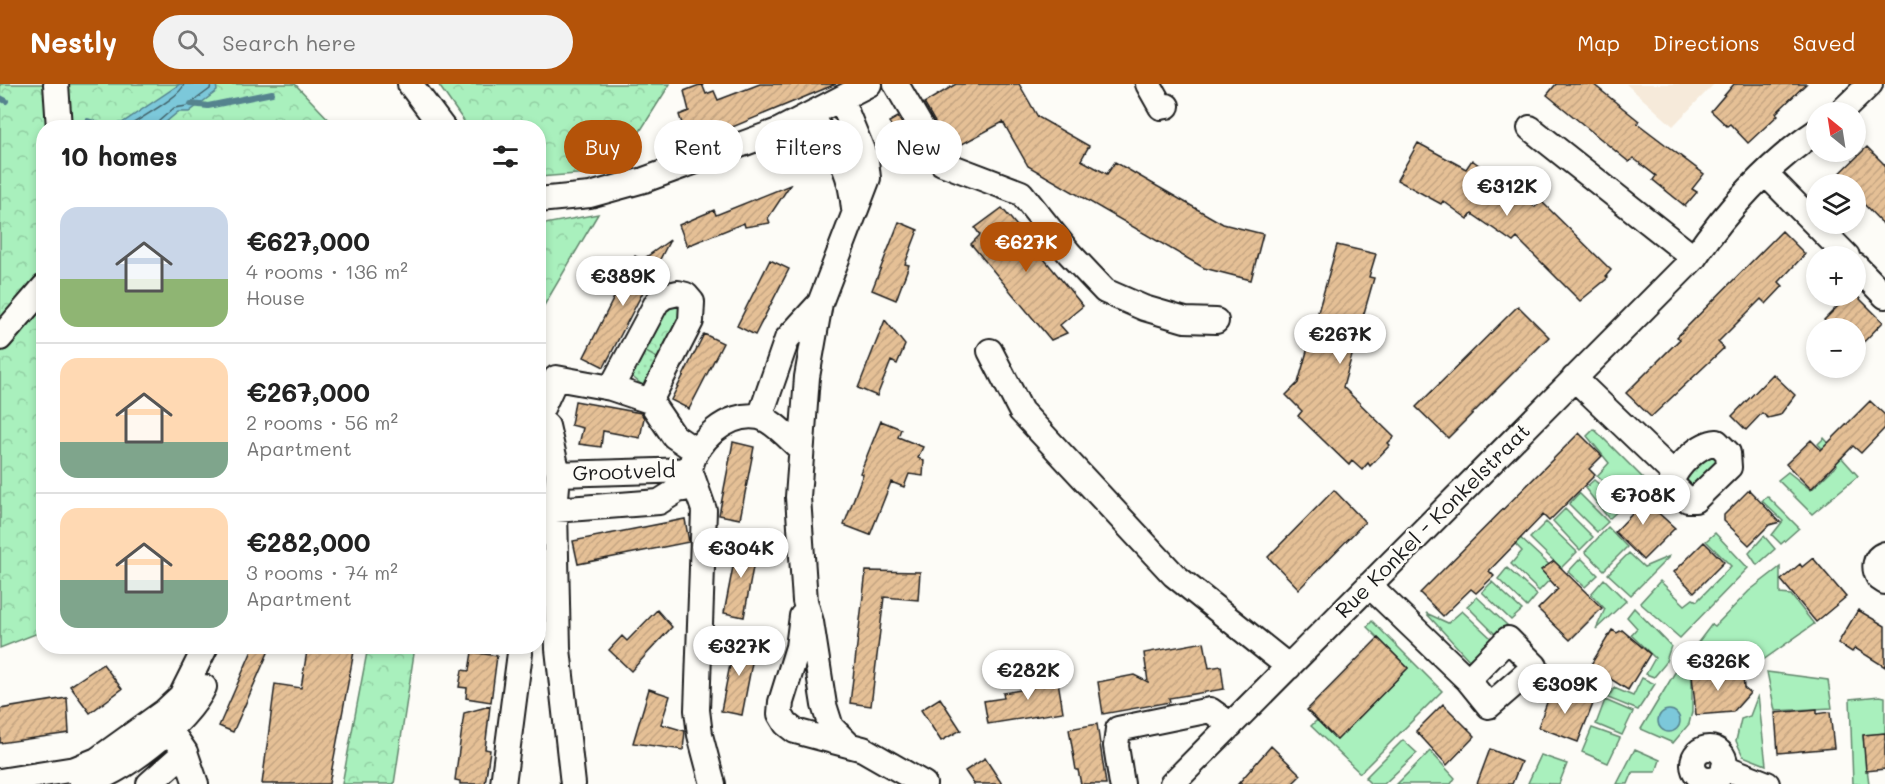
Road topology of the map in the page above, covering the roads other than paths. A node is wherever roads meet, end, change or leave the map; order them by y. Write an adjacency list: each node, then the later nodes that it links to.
1 (56, 84): 11 (street)
2 (409, 84): 12 (street); 13 (street)
3 (869, 84): 7 (street)
4 (896, 84): 26 (street)
5 (1148, 84): 9 (street)
6 (1870, 84): 8 (street)
7 (841, 99): 10 (street); 19 (street)
8 (1851, 102)
9 (1167, 106)
10 (811, 115): 18 (street); 19 (street)
11 (58, 120)
12 (421, 120)
13 (437, 120)
14 (1530, 128): 21 (street)
15 (1806, 139): 17 (street, Rue Konkel - Konkelstraat)
16 (1806, 151): 17 (street, Rue Konkel - Konkelstraat)
17 (1772, 180): 20 (street); 21 (street, Rue Konkel - Konkelstraat)
18 (546, 199)
19 (854, 209): 25 (street)
20 (1837, 246)
21 (1694, 258): 29 (street, Rue Konkel - Konkelstraat)
22 (1866, 276): 24 (street)
23 (36, 296): 27 (street)
24 (1885, 296)
25 (820, 303): 33 (street); 35 (street)
26 (1215, 321)
27 (0, 338)
28 (990, 351): 50 (street)
29 (1574, 378): 38 (street); 43 (street, Rue Konkel - Konkelstraat)
30 (611, 388): 31 (street); 32 (street); 32 (street)
31 (546, 400)
32 (650, 401): 36 (street)
33 (760, 417): 35 (street); 36 (street, Grootveld)
34 (546, 425): 37 (street)
35 (800, 448): 44 (street)
36 (693, 469): 37 (street, Grootveld); 39 (street, Grootveld); 63 (street, Grootveld)
37 (558, 474): 39 (street)
38 (1674, 474)
39 (555, 510): 41 (street)
40 (1885, 554): 42 (street)
41 (547, 563): 46 (street)
42 (1885, 582)
43 (1369, 585): 50 (street, Rue Konkel - Konkelstraat); 51 (street)
44 (805, 601): 54 (street); 54 (street)
45 (546, 650): 46 (street)
46 (558, 650): 62 (street)
47 (202, 654): 57 (street)
48 (217, 654): 53 (street)
49 (513, 654): 61 (street)
50 (1289, 667): 52 (street, Rue Konkel - Konkelstraat)
51 (1468, 680)
52 (1231, 725): 65 (street); 66 (street, Rue Konkel - Konkelstraat)
53 (170, 730): 55 (street); 57 (street)
54 (848, 744): 64 (street)
55 (185, 752): 59 (street); 60 (street)
56 (1724, 767): 67 (street)
57 (81, 778): 58 (street)
58 (0, 781)
59 (149, 784)
60 (196, 784)
61 (503, 784)
62 (573, 784)
63 (713, 784)
64 (924, 784)
65 (1122, 784)
66 (1172, 784)
67 (1767, 784)

